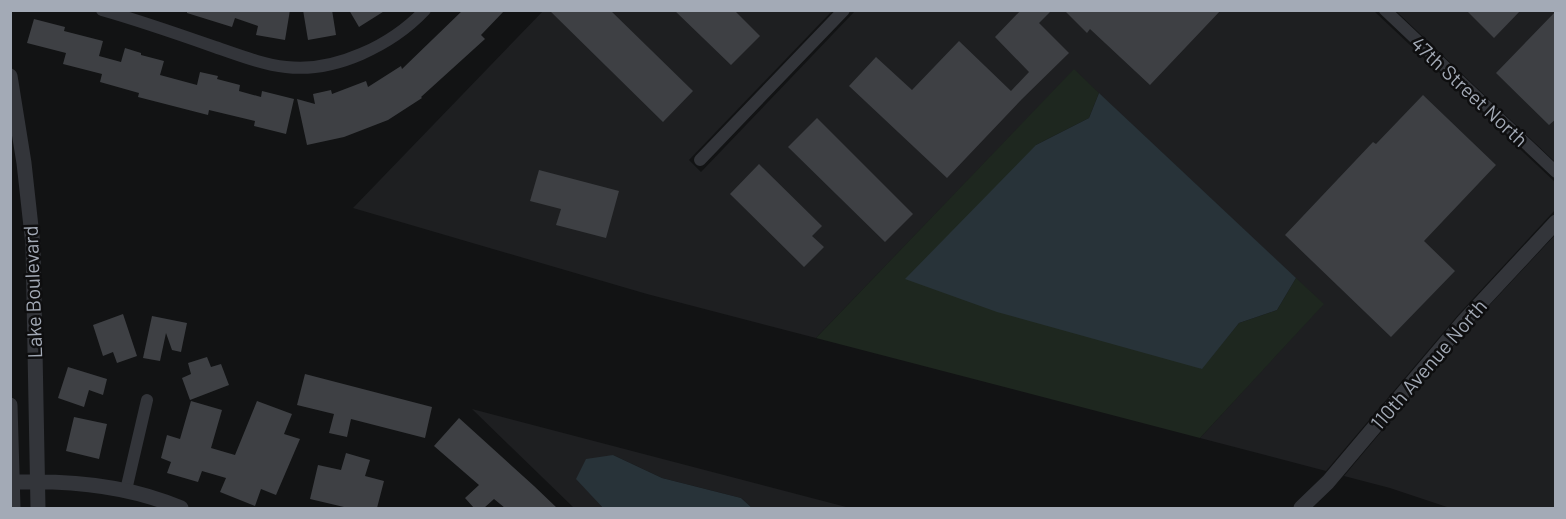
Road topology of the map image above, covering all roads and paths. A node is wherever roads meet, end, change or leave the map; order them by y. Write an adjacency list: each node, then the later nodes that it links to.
1 (102, 10): 5 (street)
2 (426, 10): 5 (street)
3 (844, 10): 7 (street)
4 (1385, 10): 8 (street, 47th Street North)
5 (131, 14)
6 (10, 76): 12 (street, Lake Boulevard)
7 (700, 160)
8 (1556, 172)
9 (1556, 222): 18 (street, 110th Avenue North)
10 (147, 400): 14 (street)
11 (10, 405): 13 (street)
12 (39, 481): 13 (street); 14 (street); 16 (street, Lake Boulevard)
13 (13, 482): 15 (street)
14 (126, 490): 17 (street)
15 (13, 508)
16 (38, 508)
17 (181, 508)
18 (1301, 508)

